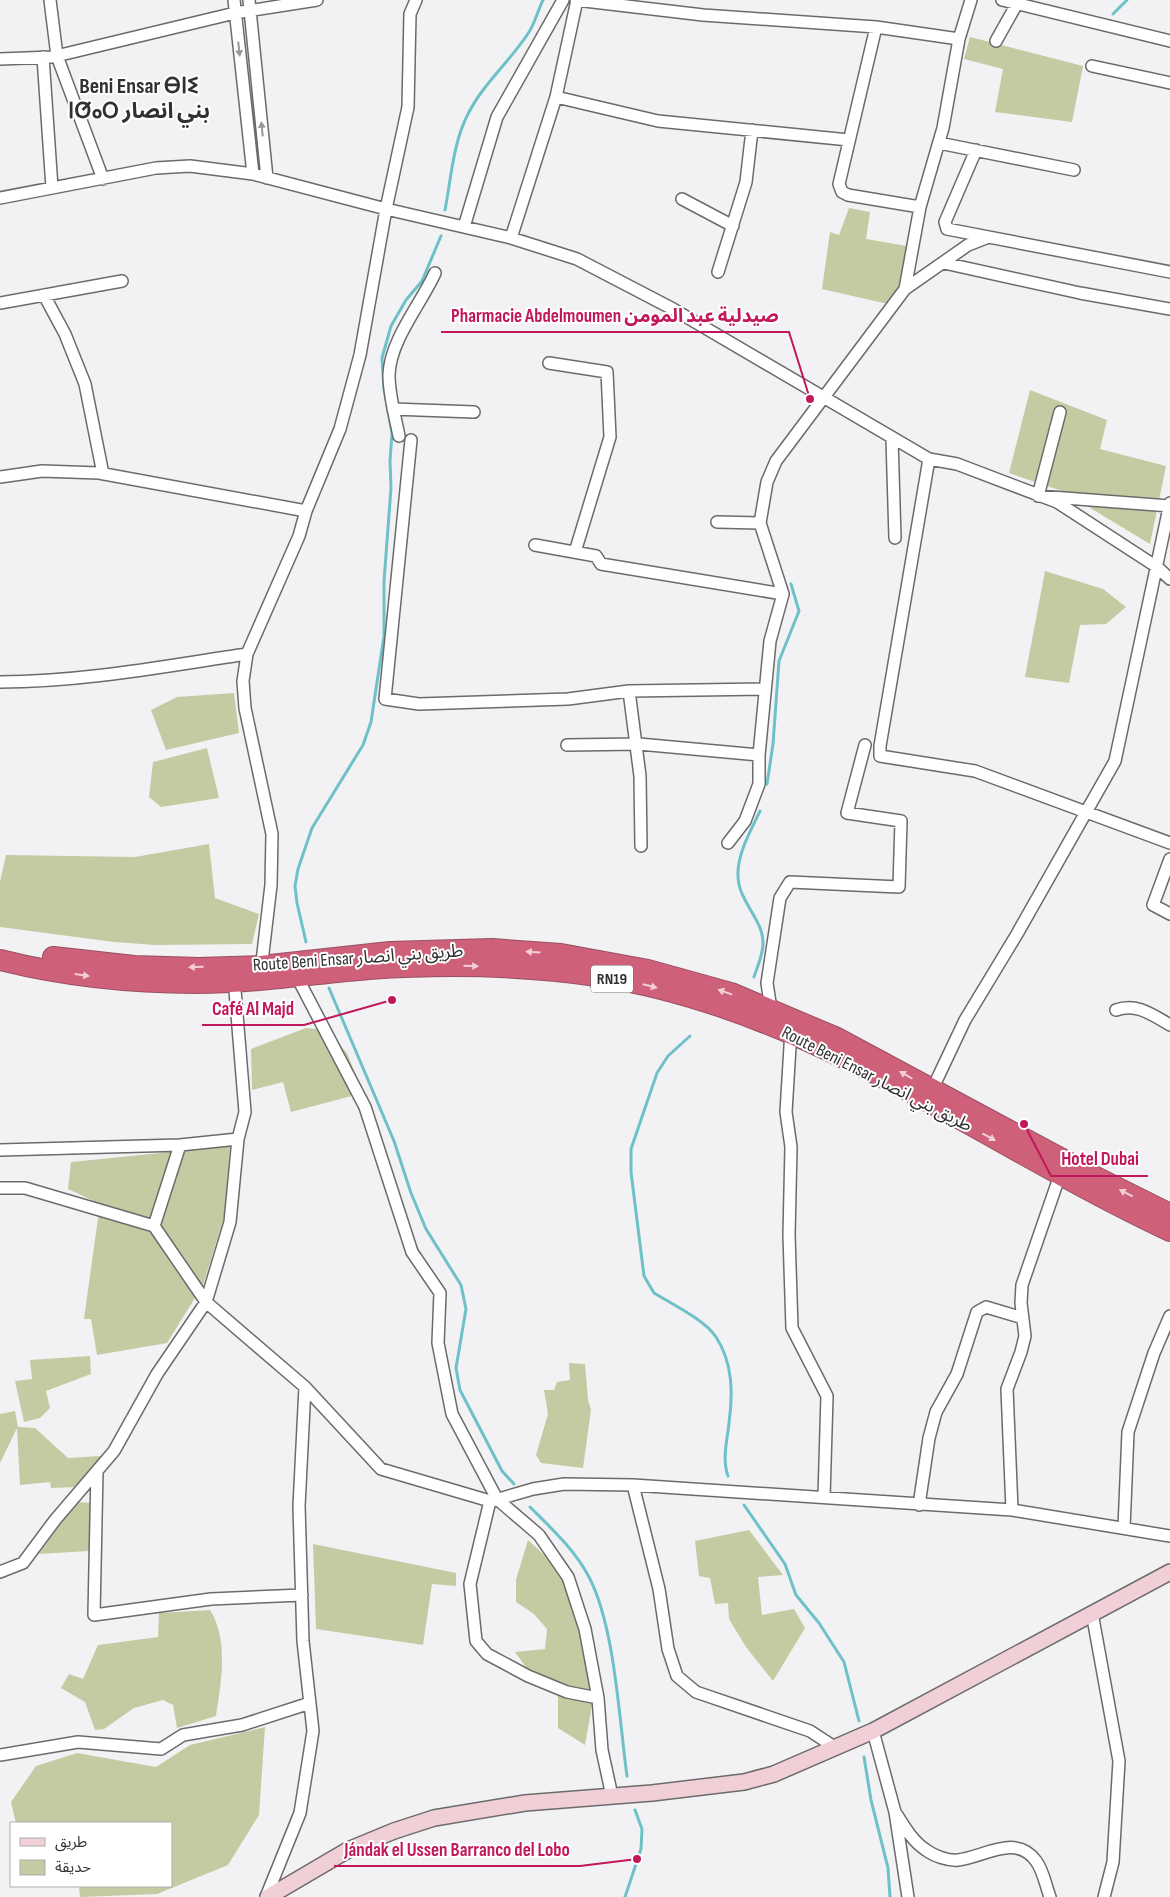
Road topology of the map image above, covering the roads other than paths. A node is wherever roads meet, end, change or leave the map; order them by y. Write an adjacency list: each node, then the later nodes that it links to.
1 (50, 0): 16 (street)
2 (234, 0): 11 (street)
3 (317, 0): 10 (street)
4 (416, 0): 34 (street)
5 (563, 0): 36 (street)
6 (576, 0): 12 (street); 21 (street)
7 (971, 0): 13 (street)
8 (1002, 0): 9 (street)
9 (1018, 2): 14 (street); 15 (street)
10 (249, 6): 11 (street); 28 (street, one-way to 10)
11 (235, 13): 16 (street); 27 (street, one-way to 27)
12 (876, 27): 13 (street); 23 (street)
13 (959, 39): 24 (street)
14 (996, 41)
15 (1170, 41)
16 (57, 56): 17 (street); 29 (street)
17 (43, 57): 18 (street); 30 (street)
18 (0, 59)
19 (1092, 66): 20 (street)
20 (1170, 82)
21 (556, 97): 22 (street); 37 (street)
22 (752, 130): 23 (street); 35 (street)
23 (849, 140): 33 (street)
24 (939, 143): 25 (street); 33 (street)
25 (976, 150): 26 (street); 38 (street)
26 (1074, 170)
27 (253, 174): 28 (street); 29 (street)
28 (267, 178): 34 (street)
29 (103, 179): 30 (street)
30 (52, 188): 31 (street)
31 (0, 198)
32 (682, 200): 35 (street)
33 (920, 207): 44 (street)
34 (386, 209): 36 (street); 61 (street)
35 (733, 226): 40 (street)
36 (464, 227): 37 (street)
37 (512, 238): 49 (street)
38 (986, 238): 39 (street); 41 (street)
39 (944, 263): 44 (street); 47 (street)
40 (718, 272)
41 (1170, 272)
42 (435, 273): 50 (street)
43 (122, 281): 45 (street)
44 (905, 289): 49 (street)
45 (44, 295): 46 (street); 57 (street)
46 (0, 303)
47 (1170, 309)
48 (549, 364): 66 (street)
49 (823, 399): 54 (street); 63 (street)
50 (393, 408): 51 (street); 53 (street)
51 (474, 412)
52 (1060, 412): 59 (street)
53 (399, 436)
54 (892, 439): 56 (street); 64 (street)
55 (411, 440): 73 (street)
56 (929, 459): 59 (street); 78 (street)
57 (103, 474): 58 (street); 61 (street)
58 (0, 477)
59 (1038, 496): 60 (street); 67 (street)
60 (1170, 505): 67 (street)
61 (306, 511): 70 (street)
62 (717, 522): 63 (street)
63 (760, 523): 69 (street)
64 (895, 538)
65 (534, 545): 66 (street)
66 (575, 552): 69 (street)
67 (1157, 567): 68 (street); 78 (street)
68 (1170, 578)
69 (783, 594): 72 (street)
70 (247, 654): 71 (street); 87 (street)
71 (0, 682)
72 (765, 689): 73 (street); 77 (street)
73 (629, 691): 75 (street)
74 (568, 745): 75 (street)
75 (636, 745): 77 (street); 81 (street)
76 (865, 745): 90 (street)
77 (759, 755): 79 (street)
78 (1086, 811): 80 (street); 94 (street)
79 (728, 843)
80 (1170, 843)
81 (641, 846)
82 (1170, 859): 83 (street)
83 (1170, 914)
84 (0, 947): 88 (highway, Route Beni Ensar طريق بني انصار / RN19, one-way to 84)
85 (0, 960): 88 (highway, Route Beni Ensar طريق بني انصار / RN19, one-way to 88)
86 (560, 963): 87 (highway, Route Beni Ensar طريق بني انصار / RN19, one-way to 87); 89 (highway, Route Beni Ensar طريق بني انصار / RN19, one-way to 86); 90 (highway, Route Beni Ensar طريق بني انصار / RN19, one-way to 86); 92 (highway, Route Beni Ensar طريق بني انصار / RN19, one-way to 92)
87 (261, 973): 88 (highway, Route Beni Ensar طريق بني انصار / RN19); 89 (highway, Route Beni Ensar طريق بني انصار / RN19)
88 (233, 974): 95 (street)
89 (297, 977): 110 (street)
90 (771, 1009): 92 (highway, Route Beni Ensar طريق بني انصار / RN19)
91 (1116, 1010): 93 (street)
92 (791, 1025): 94 (highway, Route Beni Ensar طريق بني انصار / RN19); 109 (street)
93 (1170, 1025)
94 (929, 1096): 98 (highway, Route Beni Ensar طريق بني انصار / RN19)
95 (238, 1139): 96 (street); 103 (street)
96 (180, 1146): 97 (street); 101 (street)
97 (0, 1150)
98 (1062, 1168): 100 (highway, Route Beni Ensar طريق بني انصار / RN19, one-way to 98); 102 (highway, Route Beni Ensar طريق بني انصار / RN19); 105 (street)
99 (0, 1188): 101 (street)
100 (1170, 1214)
101 (154, 1226): 103 (street)
102 (1170, 1231)
103 (206, 1302): 106 (street); 107 (street)
104 (1170, 1316): 113 (street)
105 (1023, 1318): 111 (street); 112 (street)
106 (305, 1387): 110 (street); 117 (street)
107 (97, 1471): 115 (street); 117 (street)
108 (633, 1485): 109 (street); 110 (street); 122 (street)
109 (824, 1497): 111 (street)
110 (494, 1500): 119 (street); 119 (street)
111 (919, 1505): 112 (street)
112 (1012, 1510): 113 (street)
113 (1124, 1528): 114 (street)
114 (1170, 1536)
115 (0, 1572)
116 (1170, 1572): 118 (street)
117 (302, 1596): 120 (street)
118 (1092, 1614): 121 (street); 129 (street)
119 (598, 1698): 124 (street)
120 (310, 1703): 123 (street); 126 (street)
121 (872, 1730): 122 (street); 125 (street)
122 (836, 1748): 124 (street)
123 (0, 1755)
124 (612, 1796): 126 (street)
125 (895, 1812): 127 (street); 128 (street)
126 (267, 1897)
127 (908, 1897)
128 (1050, 1897)
129 (1104, 1897)

